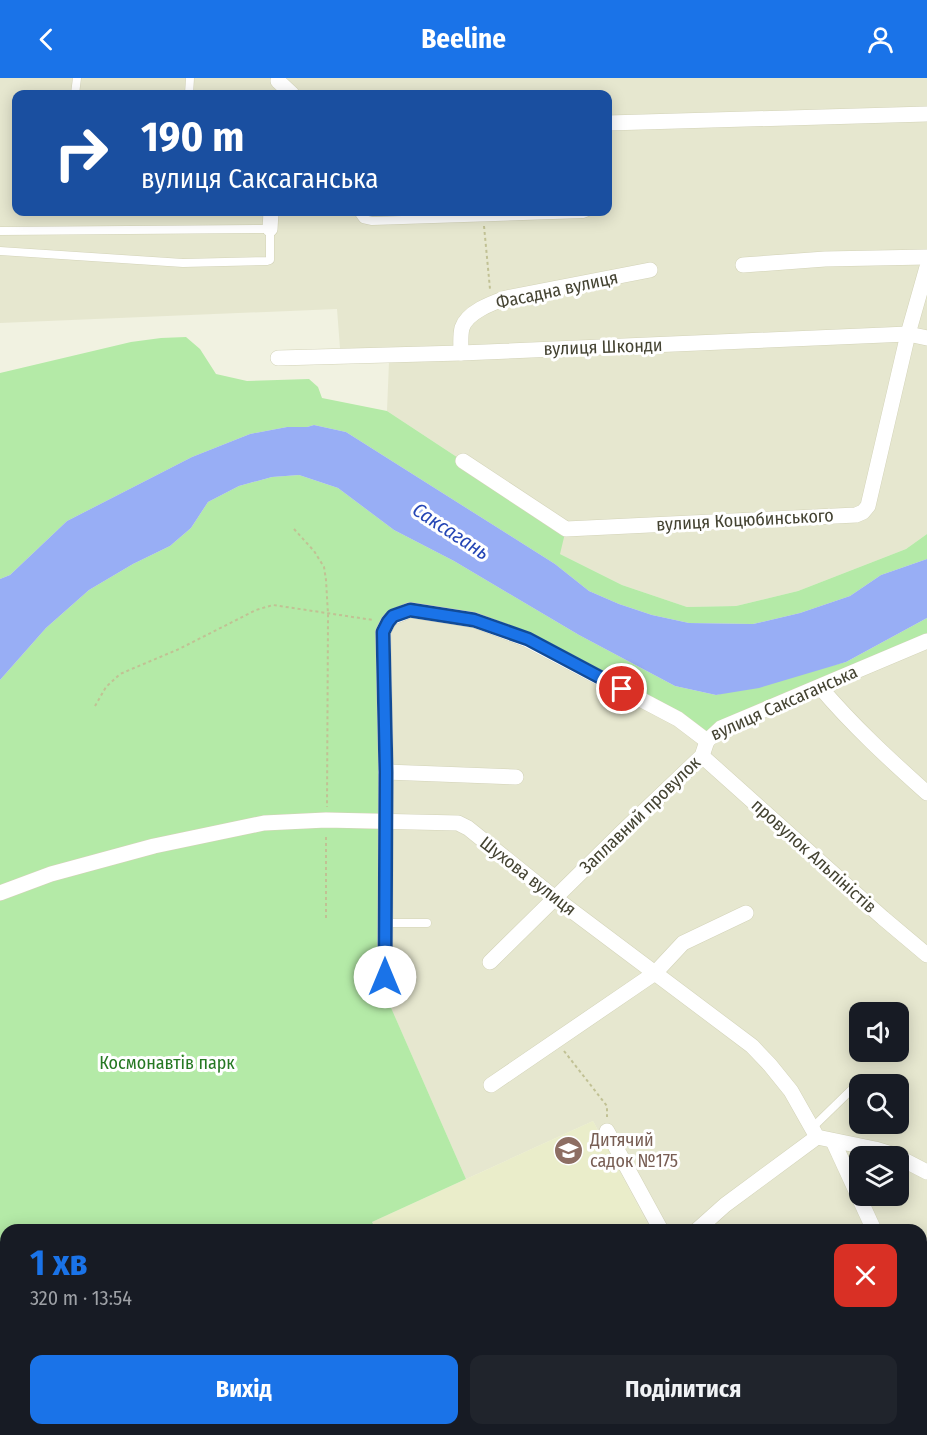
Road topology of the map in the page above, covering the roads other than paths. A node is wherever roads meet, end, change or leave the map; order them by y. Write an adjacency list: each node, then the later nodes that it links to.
1 (927, 114): 2 (street)
2 (612, 123)
3 (271, 216): 6 (street)
4 (361, 216): 5 (lane)
5 (516, 216)
6 (270, 229): 7 (lane); 8 (lane)
7 (0, 231)
8 (0, 251)
9 (927, 257): 10 (street)
10 (743, 265)
11 (927, 267): 13 (street, вулиця Коцюбинського)
12 (650, 270): 15 (street, Фасадна вулиця)
13 (908, 334): 14 (street, вулиця Шконди); 15 (street, вулиця Шконди); 17 (street, вулиця Коцюбинського)
14 (927, 338)
15 (461, 353): 16 (street, вулиця Шконди)
16 (278, 358)
17 (463, 461)
18 (927, 641): 19 (street, вулиця Саксаганська)
19 (820, 687): 20 (street, вулиця Саксаганська); 24 (street)
20 (707, 741): 21 (street, Заплавний провулок); 22 (street, вулиця Саксаганська)
21 (702, 756): 27 (street, Заплавний провулок); 31 (street, провулок Альпіністів)
22 (386, 772): 23 (street); 25 (street)
23 (516, 777)
24 (927, 793)
25 (386, 821): 26 (street, Шухова вулиця); 27 (street, Шухова вулиця); 29 (street)
26 (0, 893)
27 (555, 898): 32 (street, Заплавний провулок); 33 (street, Шухова вулиця)
28 (746, 913): 33 (street)
29 (386, 923): 30 (lane); 34 (street)
30 (427, 923)
31 (927, 955)
32 (490, 962)
33 (655, 973): 35 (street); 38 (street, Шухова вулиця)
34 (385, 977)
35 (491, 1085)
36 (849, 1092): 38 (lane)
37 (608, 1131): 43 (street)
38 (814, 1133): 39 (street); 44 (street)
39 (833, 1141): 40 (street); 45 (street)
40 (859, 1146)
41 (909, 1163): 42 (street)
42 (927, 1172)
43 (659, 1224)
44 (704, 1224)
45 (871, 1224)

